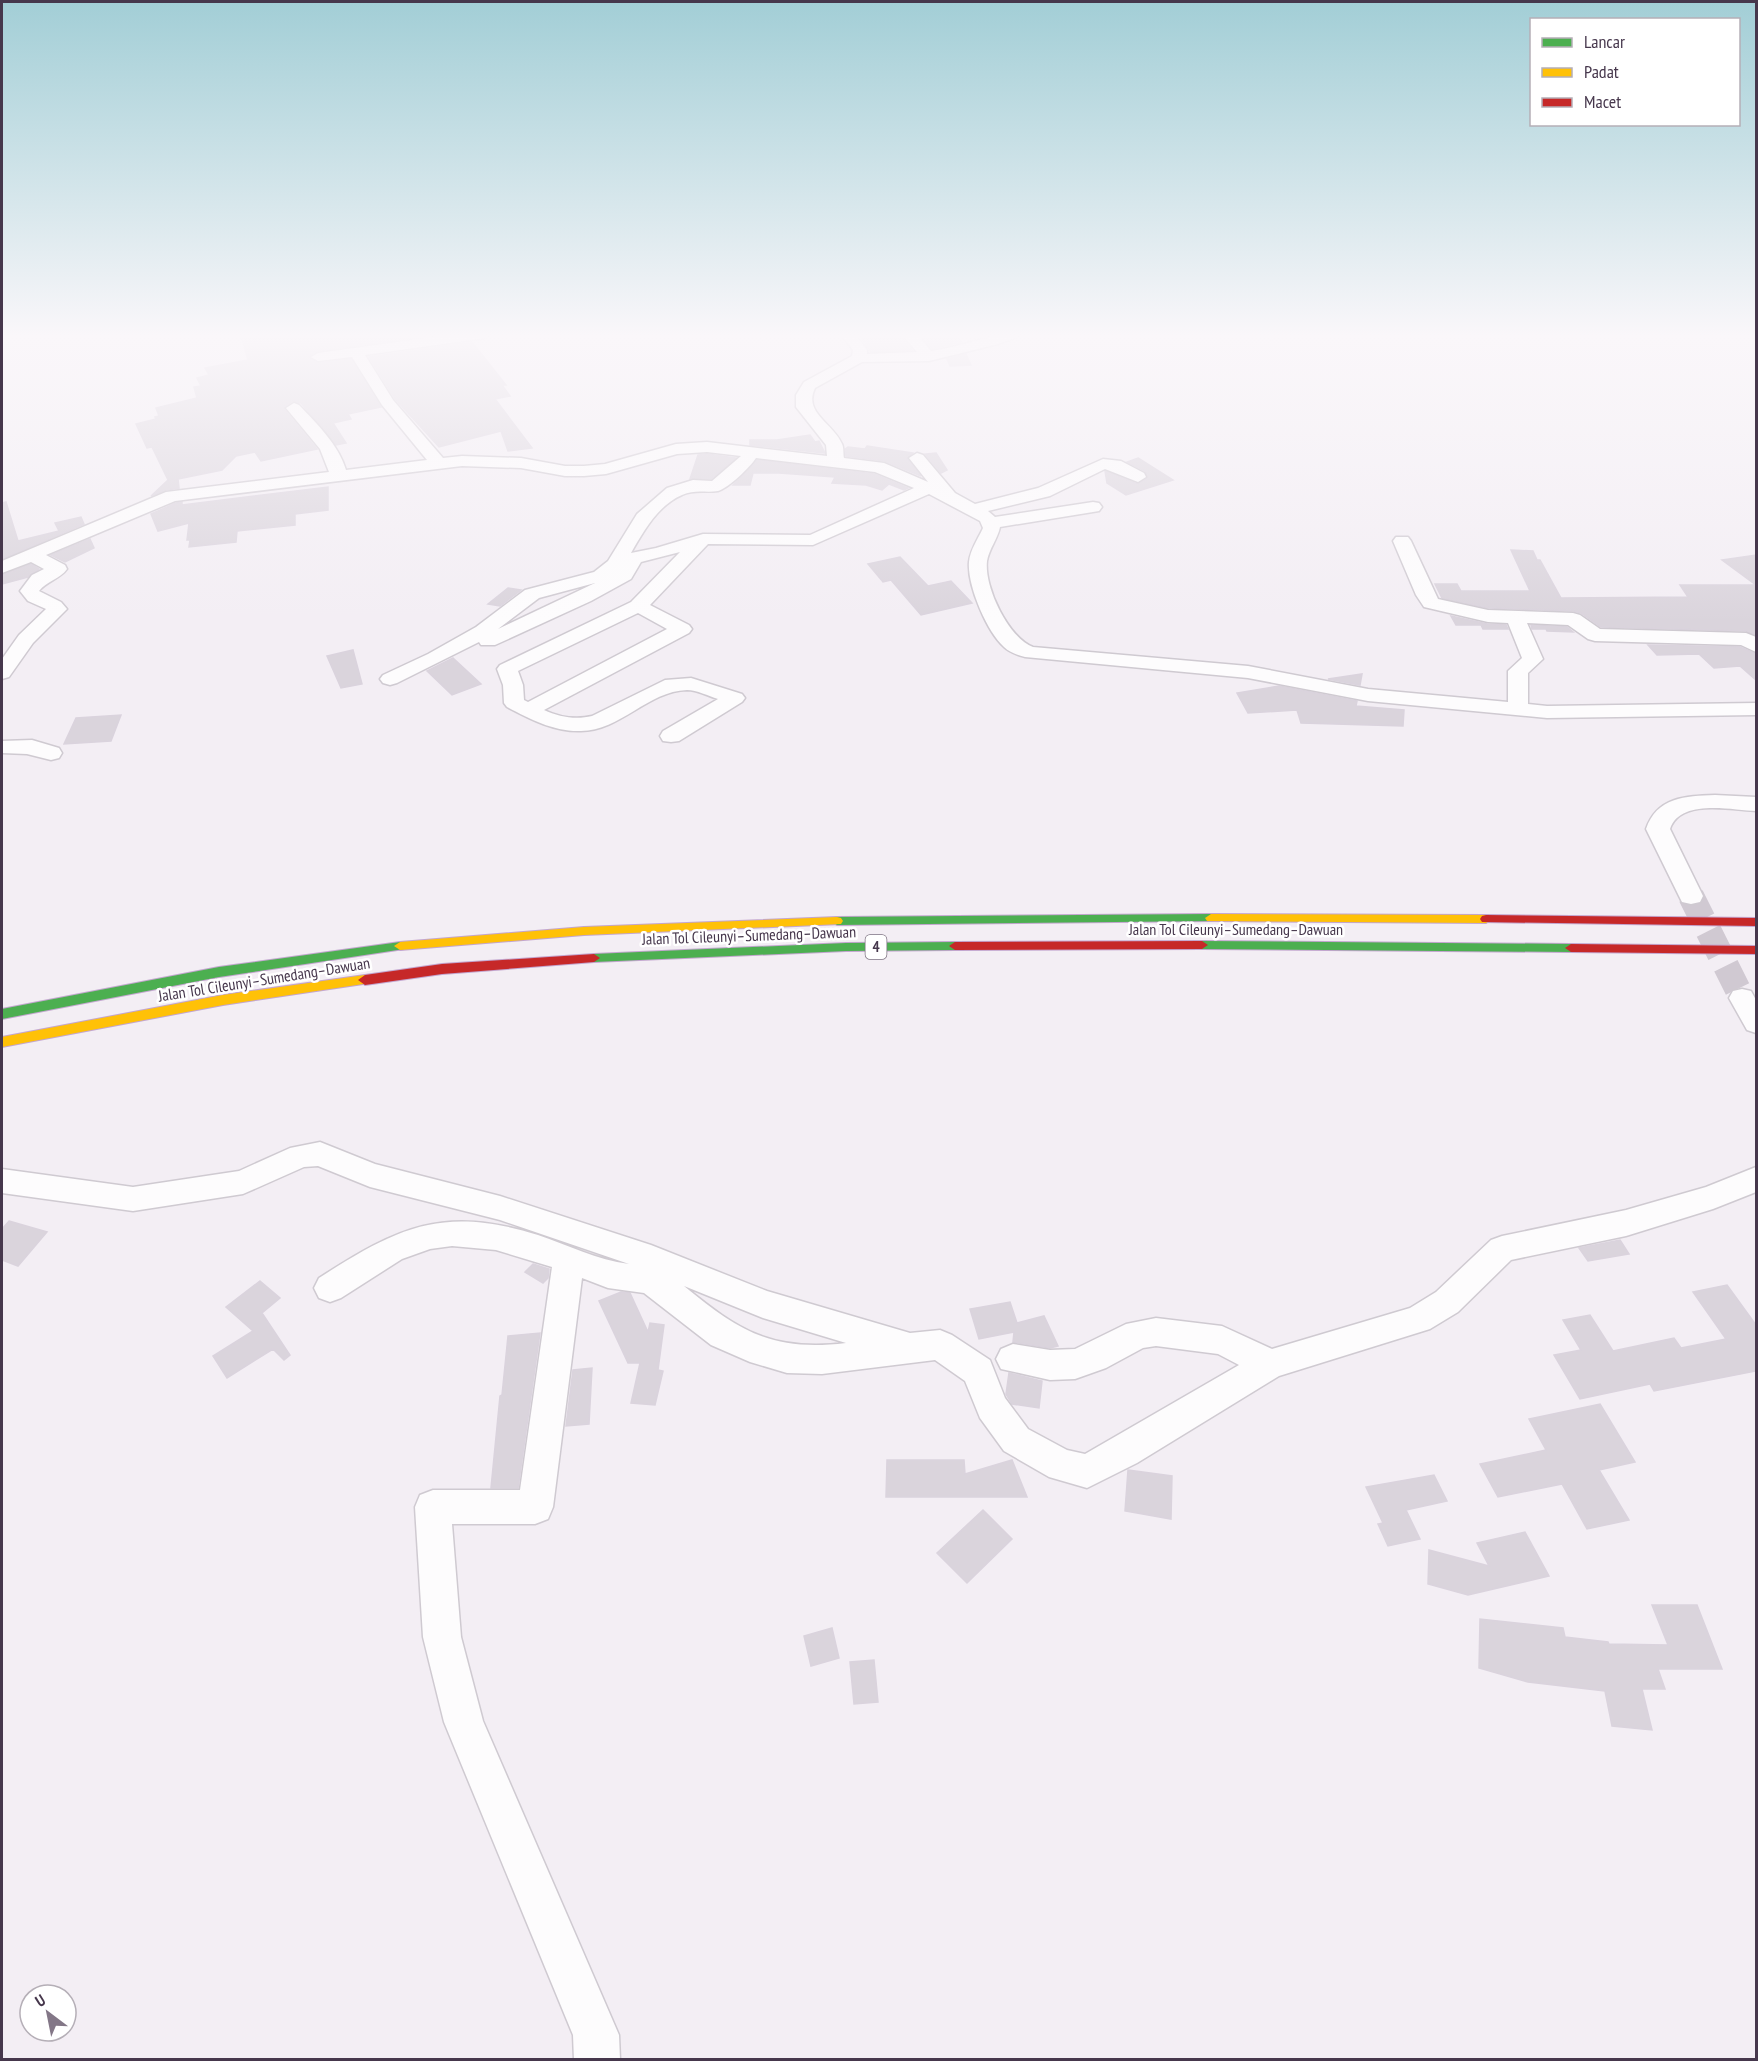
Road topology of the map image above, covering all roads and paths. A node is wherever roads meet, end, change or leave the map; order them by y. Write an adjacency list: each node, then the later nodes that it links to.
1 (313, 430): 8 (street)
2 (410, 430): 7 (street)
3 (823, 430): 6 (street)
4 (753, 451): 6 (street); 7 (street); 24 (street)
5 (917, 458): 11 (street)
6 (836, 461): 10 (street)
7 (437, 462): 8 (street)
8 (339, 477): 17 (street)
9 (1138, 477): 13 (street)
10 (929, 488): 11 (street); 15 (street)
11 (950, 497): 13 (street)
12 (1093, 507): 14 (street)
13 (973, 510): 14 (street)
14 (991, 523): 27 (street)
15 (703, 539): 19 (street); 21 (street)
16 (1402, 541): 20 (street)
17 (32, 555): 18 (street); 23 (street)
18 (2, 567)
19 (638, 606): 26 (street); 26 (street)
20 (1515, 617): 22 (street); 27 (street)
21 (488, 641)
22 (1756, 646)
23 (2, 674)
24 (390, 679)
25 (1756, 709): 27 (street)
26 (528, 710): 28 (street)
27 (1518, 710)
28 (671, 736)
29 (2, 747): 30 (street)
30 (51, 753)
31 (1756, 804): 32 (street)
32 (1691, 896)
33 (1756, 922): 36 (highway, Jalan Tol Cileunyi–Sumedang–Dawuan / 4)
34 (1756, 950): 38 (highway, Jalan Tol Cileunyi–Sumedang–Dawuan / 4)
35 (1742, 998): 37 (street)
36 (2, 1014)
37 (1756, 1023)
38 (2, 1042)
39 (1756, 1179): 45 (street)
40 (2, 1181): 43 (street)
41 (569, 1259): 42 (street); 43 (street); 46 (street)
42 (330, 1288)
43 (910, 1347): 45 (street)
44 (1013, 1359): 45 (street)
45 (1270, 1364)
46 (597, 2060)

